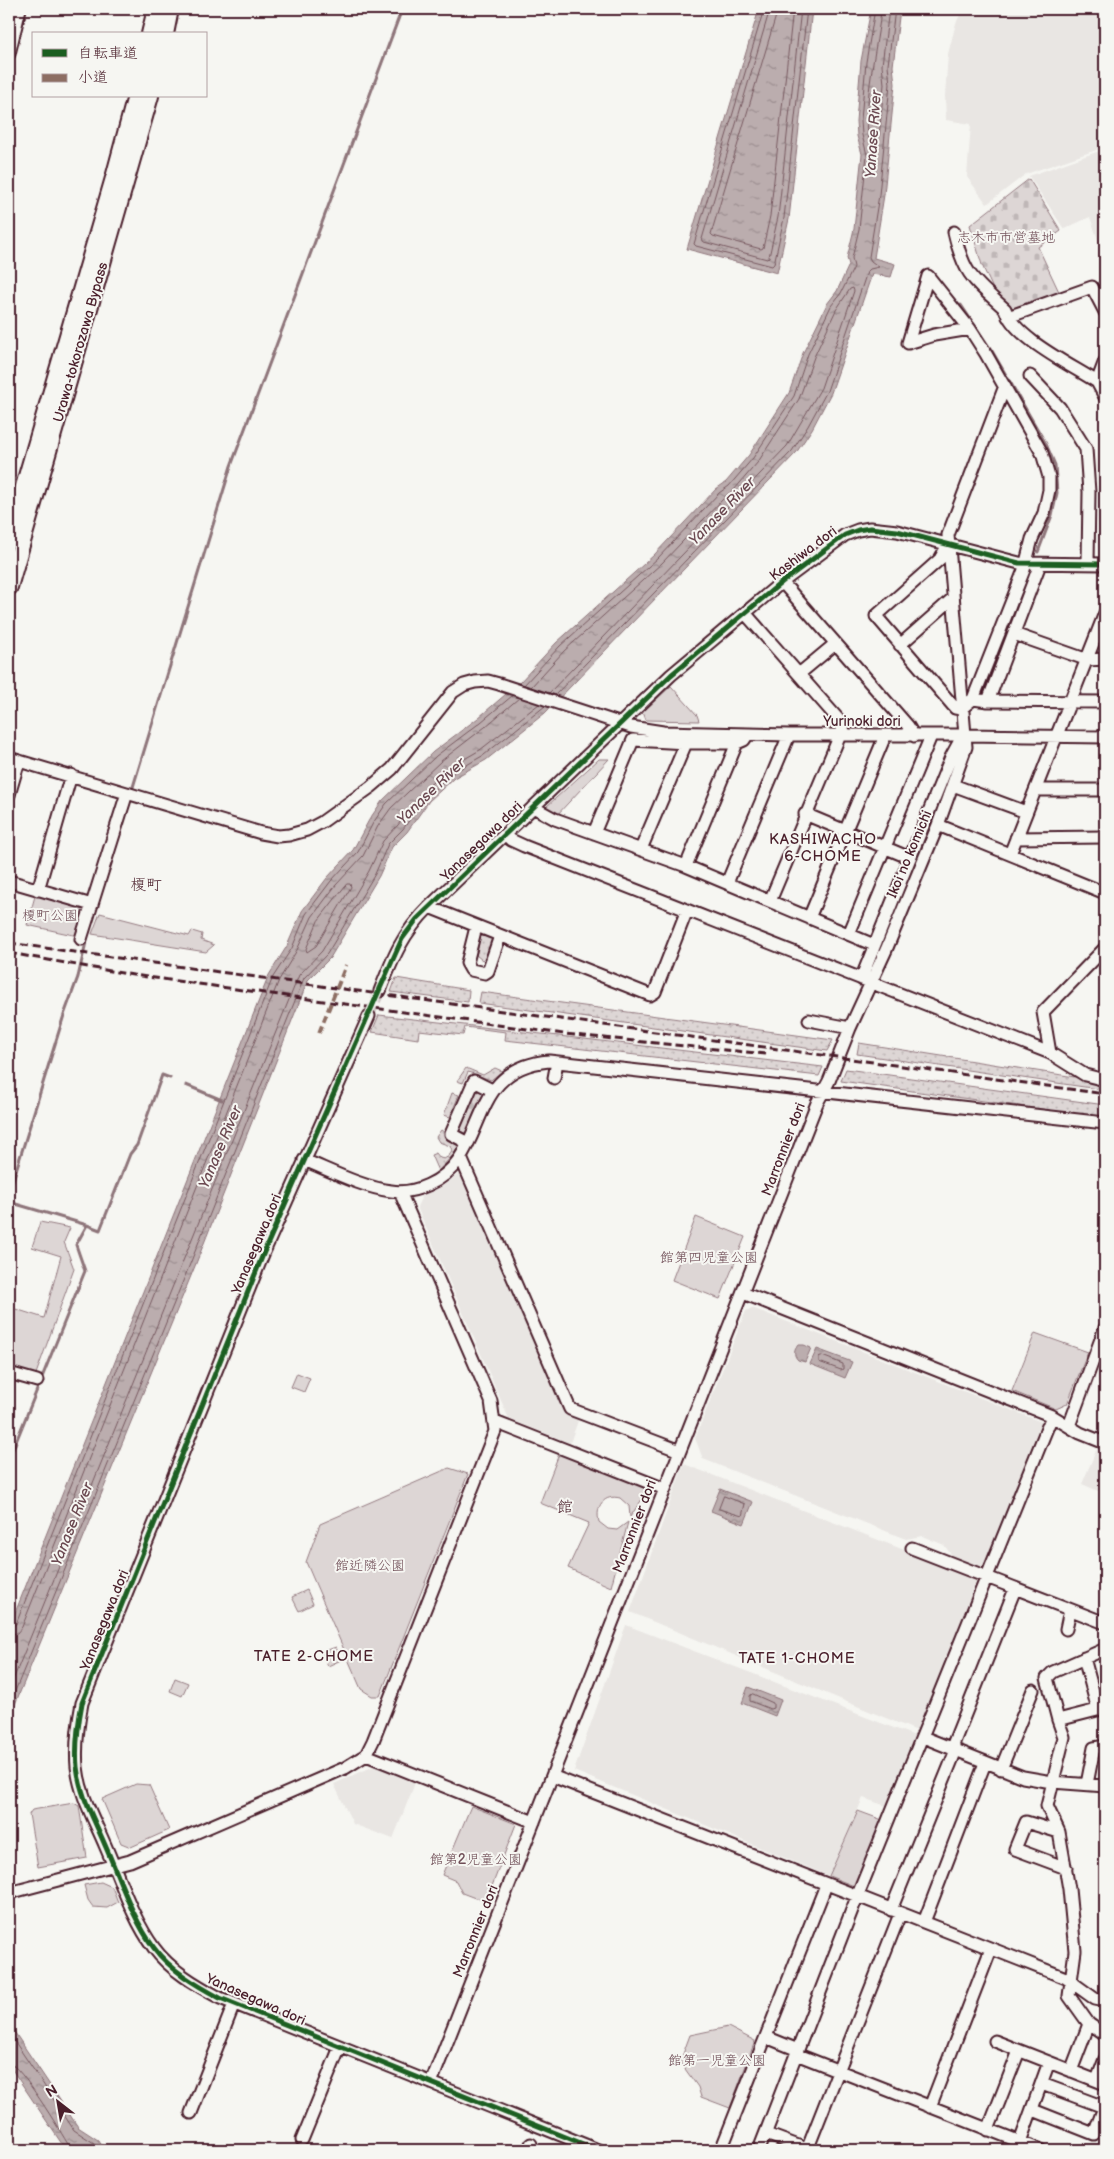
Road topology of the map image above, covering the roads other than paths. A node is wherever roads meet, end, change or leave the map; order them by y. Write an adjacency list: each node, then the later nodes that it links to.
1 (20, 9): 6 (street)
2 (156, 9): 4 (highway)
3 (170, 9): 5 (highway)
4 (150, 32)
5 (164, 32)
6 (9, 54)
7 (135, 98): 18 (highway, Urawa-tokorozawa Bypass)
8 (149, 98): 25 (highway, Urawa-tokorozawa Bypass)
9 (954, 232): 11 (street)
10 (1105, 312): 11 (street)
11 (1008, 317): 15 (street)
12 (970, 329): 12 (street); 16 (street)
13 (1105, 361): 15 (street)
14 (1030, 376): 22 (street)
15 (1097, 382): 17 (street)
16 (1005, 386): 19 (street); 20 (street)
17 (1105, 397)
18 (9, 538)
19 (948, 545): 20 (street, Kashiwa dori); 24 (street, Kashiwa dori); 26 (street, Ikoi no komichi); 31 (street)
20 (1026, 564): 21 (street, Kashiwa dori); 35 (street)
21 (1040, 564): 22 (street, Kashiwa dori); 29 (street)
22 (1088, 564): 23 (street, Kashiwa dori)
23 (1105, 564)
24 (782, 582): 27 (street, Kashiwa dori); 30 (street)
25 (9, 587)
26 (952, 600): 31 (street); 39 (street, Ikoi no komichi)
27 (745, 613): 34 (street); 40 (street, Kashiwa dori)
28 (1105, 613): 33 (street)
29 (1014, 634): 33 (street); 36 (street)
30 (835, 644): 34 (street); 46 (street)
31 (900, 645): 39 (street)
32 (1105, 659): 33 (street)
33 (1088, 660): 37 (street)
34 (799, 674): 43 (street)
35 (973, 699): 36 (street); 39 (street)
36 (988, 701): 37 (street)
37 (1070, 702): 38 (street); 48 (street)
38 (1105, 702)
39 (961, 709): 44 (street, Ikoi no komichi)
40 (620, 724): 41 (street, Yurinoki dori); 57 (street, Yurinoki dori); 59 (street, Yanasegawa dori)
41 (748, 734): 42 (street, Yurinoki dori); 51 (street)
42 (789, 735): 43 (street, Yurinoki dori); 74 (street)
43 (843, 735): 45 (street, Yurinoki dori); 61 (street)
44 (963, 735): 47 (street, Yurinoki dori); 48 (street, Yurinoki dori); 54 (street, Ikoi no komichi); 71 (street)
45 (885, 736): 46 (street, Yurinoki dori); 63 (street)
46 (914, 736): 47 (street, Yurinoki dori)
47 (931, 736): 68 (street)
48 (1056, 737): 49 (street, Yurinoki dori); 55 (street)
49 (1105, 737)
50 (686, 743): 51 (street); 64 (street); 69 (street)
51 (738, 743): 72 (street)
52 (14, 759): 53 (street, Yurinoki dori); 58 (street)
53 (71, 775): 57 (street, Yurinoki dori); 75 (street)
54 (953, 785): 60 (street); 62 (street, Ikoi no komichi)
55 (1036, 790): 56 (street); 60 (street)
56 (1105, 790)
57 (127, 793): 78 (street)
58 (9, 795)
59 (533, 807): 64 (street); 65 (street, Yanasegawa dori)
60 (1026, 812): 67 (street)
61 (805, 814): 63 (street); 77 (street)
62 (938, 825): 70 (street); 88 (street, Ikoi no komichi)
63 (846, 831): 68 (street); 81 (street)
64 (594, 833): 69 (street)
65 (505, 834): 79 (street, Yanasegawa dori); 80 (street)
66 (1105, 837): 67 (street)
67 (1016, 838): 70 (street)
68 (884, 847): 71 (street); 83 (street)
69 (641, 849): 72 (street)
70 (1010, 854): 76 (street)
71 (910, 858): 86 (street)
72 (686, 866): 74 (street)
73 (9, 881): 75 (street)
74 (727, 883): 77 (street)
75 (38, 890): 78 (street)
76 (1105, 893)
77 (770, 900): 81 (street)
78 (92, 905): 85 (street)
79 (429, 907): 82 (street); 89 (street, Yanasegawa dori)
80 (687, 910): 84 (street); 88 (street)
81 (809, 918): 83 (street)
82 (476, 927): 84 (street); 84 (street)
83 (849, 934): 86 (street)
84 (500, 936)
85 (81, 939)
86 (874, 945): 88 (street)
87 (1105, 948): 93 (street)
88 (866, 980): 92 (street, Marronnier dori); 93 (street)
89 (380, 990)
90 (369, 1016): 102 (street, Yanasegawa dori)
91 (809, 1020): 92 (street)
92 (850, 1028): 98 (street, Marronnier dori)
93 (1050, 1053): 96 (street)
94 (557, 1062): 95 (street); 97 (street); 98 (street)
95 (554, 1078)
96 (1105, 1080)
97 (492, 1090): 100 (street); 100 (street)
98 (823, 1092): 99 (street); 104 (street, Marronnier dori)
99 (1105, 1123)
100 (468, 1144): 101 (street)
101 (461, 1158): 103 (street); 112 (street)
102 (304, 1160): 103 (street); 137 (street, Yanasegawa dori)
103 (400, 1192): 109 (street)
104 (743, 1293): 108 (street); 112 (street, Marronnier dori)
105 (1105, 1328): 110 (street)
106 (9, 1373): 107 (street)
107 (37, 1381)
108 (1052, 1416): 110 (street); 115 (street)
109 (494, 1422): 113 (street); 128 (street)
110 (1069, 1426): 111 (street)
111 (1105, 1442)
112 (680, 1451): 113 (street, Marronnier dori)
113 (665, 1489): 131 (street, Marronnier dori)
114 (912, 1548): 115 (street)
115 (986, 1576): 116 (street); 125 (street)
116 (1015, 1588): 117 (street); 127 (street)
117 (1070, 1610): 118 (street); 119 (street)
118 (1105, 1624)
119 (1066, 1629)
120 (1105, 1649): 121 (street)
121 (1084, 1658): 123 (street); 124 (street)
122 (1033, 1690): 130 (street)
123 (1102, 1709): 124 (street)
124 (1058, 1720): 132 (street)
125 (923, 1737): 127 (street); 141 (street)
126 (1105, 1746): 133 (street)
127 (954, 1750): 129 (street); 142 (street)
128 (366, 1755): 135 (street); 137 (street)
129 (986, 1763): 130 (street); 143 (street)
130 (1001, 1769): 132 (street)
131 (552, 1776): 135 (street, Marronnier dori); 139 (street)
132 (1052, 1782): 133 (street); 136 (street)
133 (1087, 1784): 134 (street)
134 (1105, 1786)
135 (534, 1822): 160 (street, Marronnier dori)
136 (1059, 1832): 138 (street); 138 (street)
137 (114, 1866): 140 (street); 147 (street, Yanasegawa dori)
138 (1066, 1868): 145 (street)
139 (826, 1885): 141 (street); 150 (street)
140 (9, 1893)
141 (857, 1897): 142 (street); 154 (street)
142 (896, 1912): 143 (street); 158 (street)
143 (924, 1922): 144 (street)
144 (991, 1949): 145 (street); 163 (street)
145 (1071, 1981): 146 (street); 148 (street)
146 (1105, 2001)
147 (234, 2004): 152 (street, Yanasegawa dori); 165 (street)
148 (1089, 2024): 149 (street); 157 (street)
149 (1105, 2035)
150 (766, 2037): 154 (street); 172 (street)
151 (995, 2042): 153 (street)
152 (340, 2046): 160 (street, Yanasegawa dori); 169 (street)
153 (1020, 2051): 156 (street); 167 (street)
154 (797, 2052): 158 (street); 168 (street)
155 (1105, 2059): 159 (street)
156 (1049, 2062): 157 (street); 161 (street)
157 (1071, 2070): 159 (street)
158 (838, 2071): 163 (street); 174 (street)
159 (1101, 2082)
160 (431, 2083): 171 (street, Yanasegawa dori)
161 (1042, 2084): 162 (street); 164 (street)
162 (1105, 2106): 166 (street)
163 (930, 2107): 167 (street)
164 (1033, 2110): 166 (street); 170 (street)
165 (191, 2113)
166 (1102, 2124)
167 (988, 2130): 170 (street)
168 (766, 2134): 173 (street); 174 (street)
169 (302, 2140)
170 (1015, 2144): 175 (street)
171 (598, 2150)
172 (721, 2150)
173 (759, 2150)
174 (807, 2150)
175 (1041, 2150)

